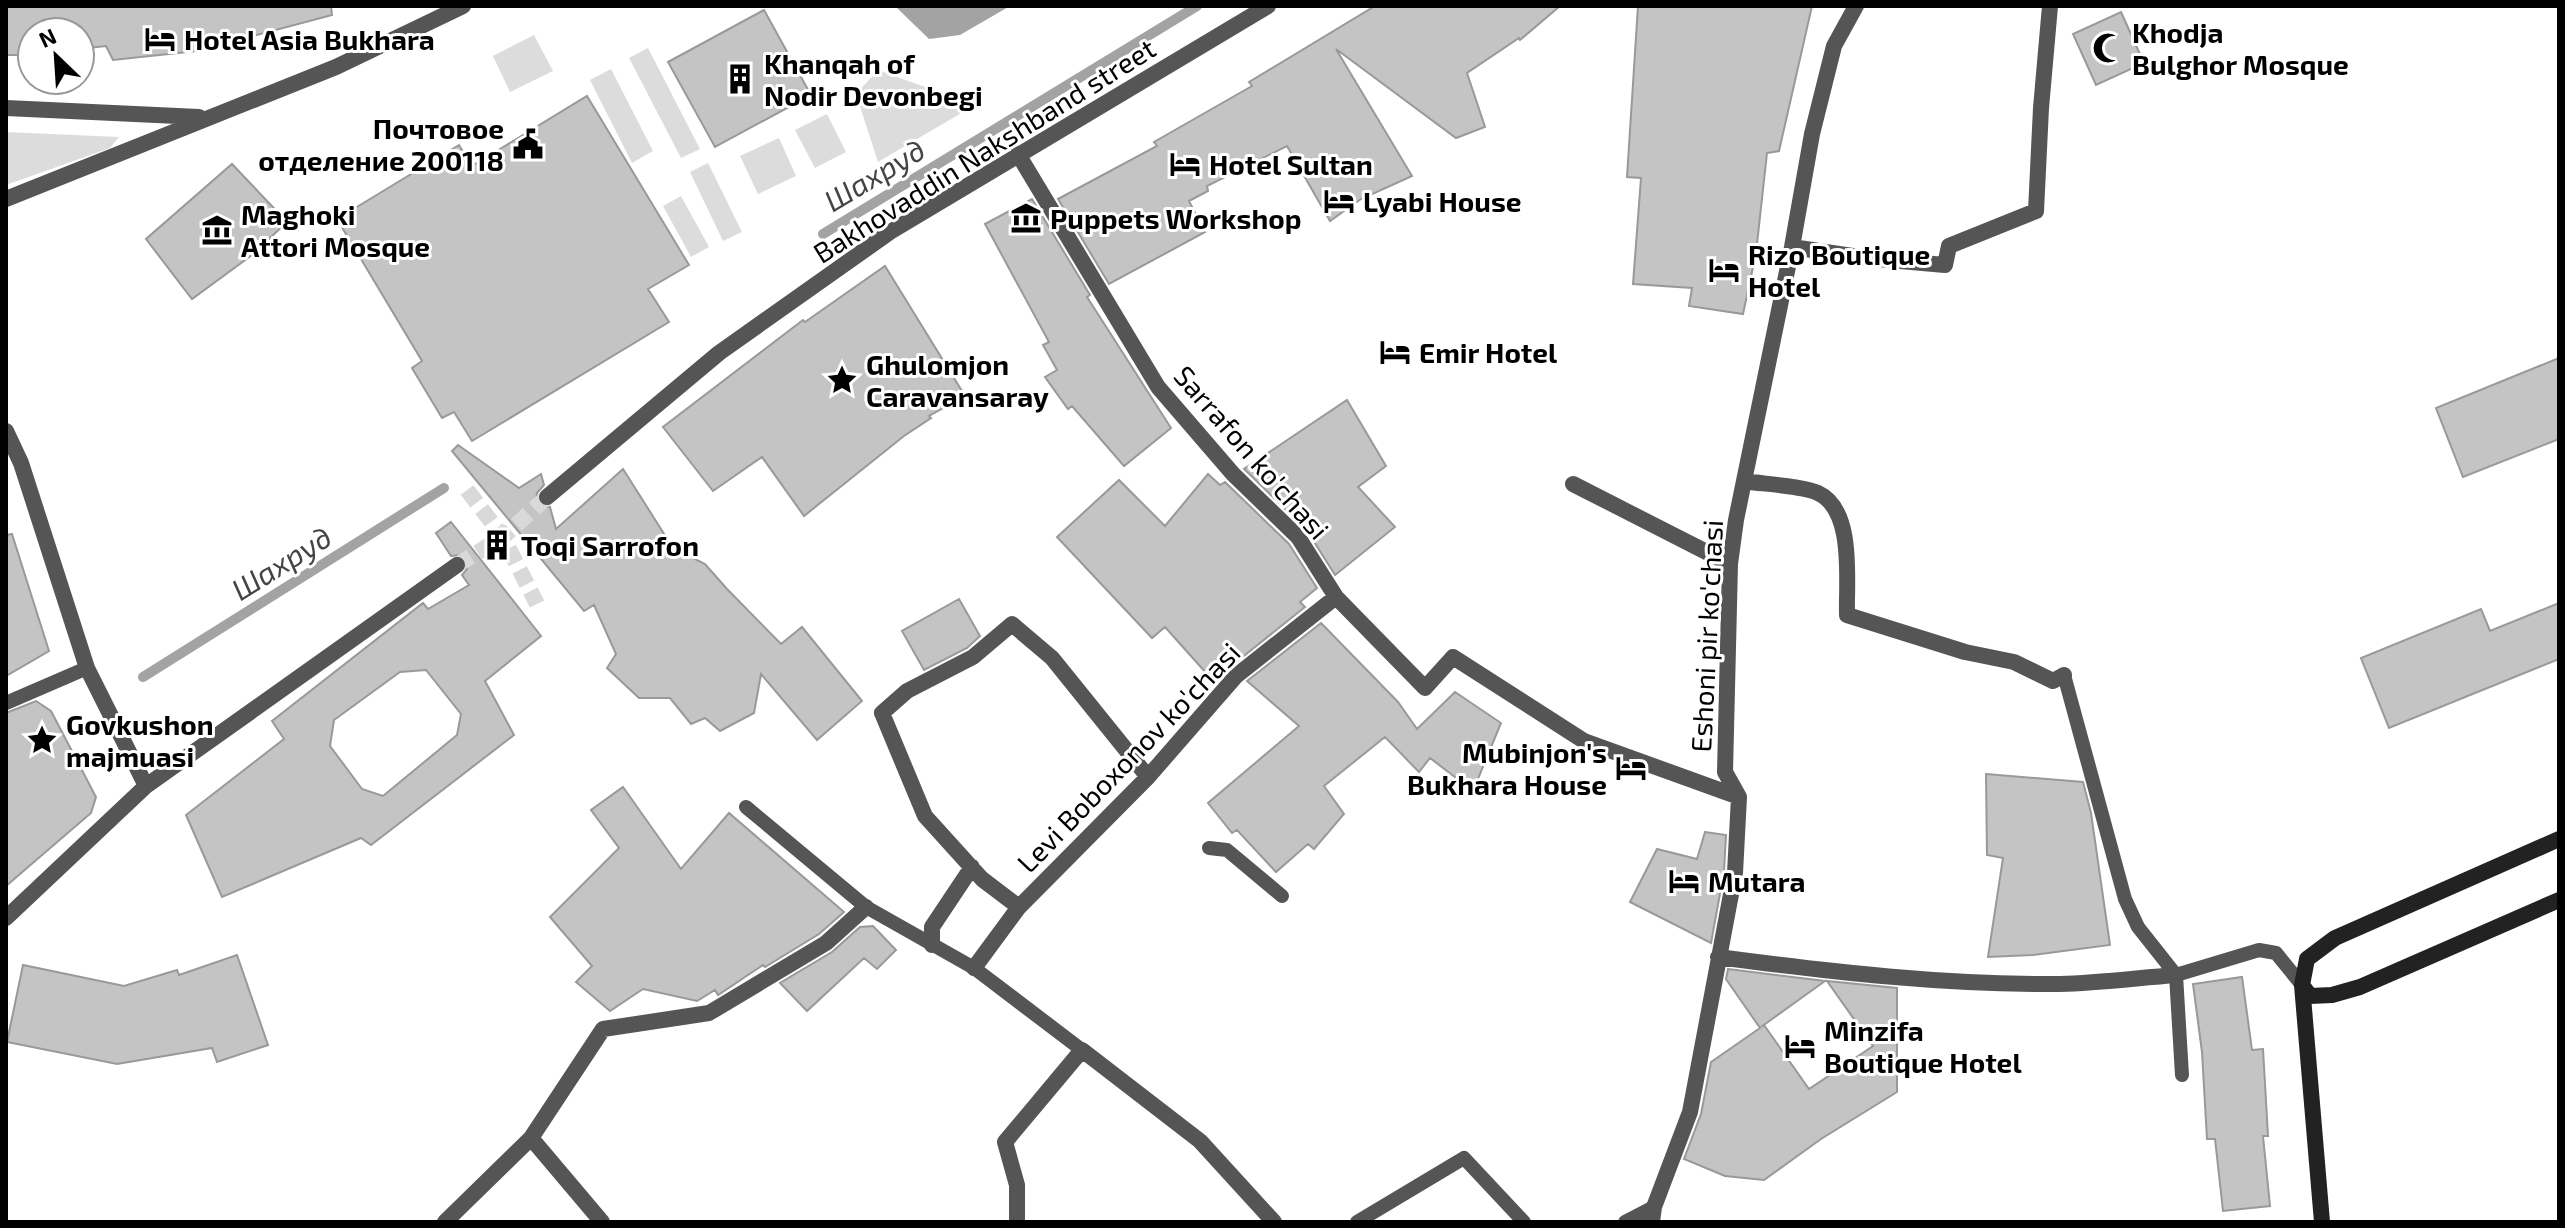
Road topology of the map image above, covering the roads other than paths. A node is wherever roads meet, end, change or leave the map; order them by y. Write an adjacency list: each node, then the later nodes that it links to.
1 (463, 6): 6 (street)
2 (1268, 6): 7 (street, Bakhovaddin Nakshband street)
3 (1856, 6): 9 (street, Eshoni pir ko'chasi)
4 (2050, 6): 9 (street)
5 (6, 108): 6 (street)
6 (205, 118): 8 (street)
7 (1018, 154): 13 (street, Bakhovaddin Nakshband street); 16 (street, Sarrafon ko'chasi)
8 (6, 199)
9 (1792, 247): 11 (street, Eshoni pir ko'chasi)
10 (6, 431): 17 (street)
11 (1744, 481): 14 (street, Eshoni pir ko'chasi); 18 (street)
12 (1573, 484): 14 (street)
13 (547, 497)
14 (1730, 564): 22 (street, Eshoni pir ko'chasi)
15 (457, 565): 21 (street)
16 (1336, 597): 20 (street, Levi Boboxonov ko'chasi); 22 (street, Sarrafon ko'chasi)
17 (87, 668): 19 (lane); 21 (street)
18 (2064, 675): 36 (lane)
19 (6, 703)
20 (1148, 777): 26 (street); 30 (street, Levi Boboxonov ko'chasi)
21 (146, 786): 31 (street)
22 (1739, 797): 34 (street, Eshoni pir ko'chasi)
23 (746, 807): 29 (lane)
24 (2559, 839): 37 (street)
25 (1209, 848): 27 (lane)
26 (972, 867): 30 (street); 33 (street)
27 (1282, 896)
28 (2559, 900): 37 (street)
29 (866, 907): 33 (lane); 40 (street)
30 (1019, 907): 35 (street, Levi Boboxonov ko'chasi)
31 (6, 918): 32 (street)
32 (6, 926)
33 (932, 945): 35 (lane)
34 (1718, 957): 36 (street); 41 (street, Eshoni pir ko'chasi)
35 (974, 968): 38 (lane)
36 (2176, 975): 37 (lane); 39 (lane)
37 (2302, 985): 49 (street)
38 (1082, 1050): 44 (street); 45 (street)
39 (2182, 1075)
40 (531, 1138): 42 (street); 43 (street)
41 (1653, 1215): 48 (lane)
42 (445, 1222)
43 (602, 1222)
44 (1017, 1222)
45 (1274, 1222)
46 (1357, 1222): 47 (lane)
47 (1524, 1222)
48 (1625, 1222)
49 (2322, 1222)

